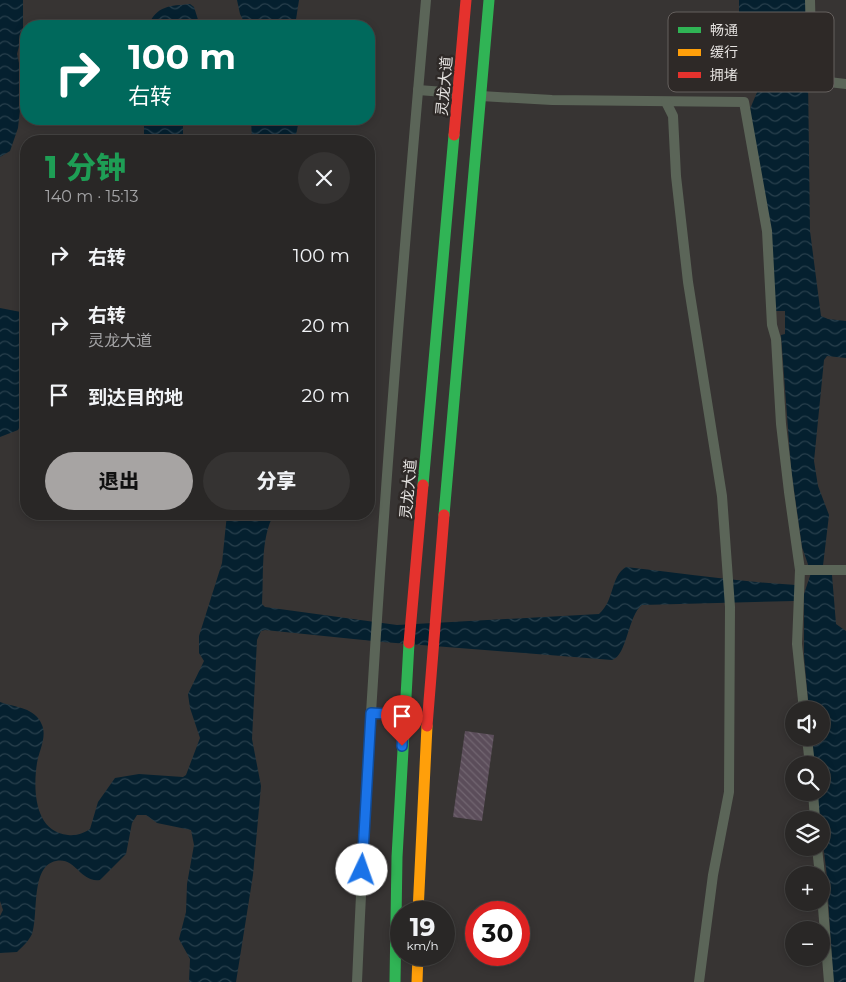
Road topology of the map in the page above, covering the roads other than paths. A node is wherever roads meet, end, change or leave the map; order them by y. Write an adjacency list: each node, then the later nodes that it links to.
1 (426, 0): 4 (street)
2 (466, 0): 5 (main road, 灵龙大道)
3 (489, 0): 6 (main road)
4 (418, 90): 5 (street); 11 (street)
5 (458, 93): 12 (main road, 灵龙大道)
6 (480, 96): 7 (street); 13 (main road)
7 (666, 102): 8 (street); 19 (street)
8 (804, 570): 9 (street); 10 (street)
9 (846, 570)
10 (803, 701)
11 (371, 713): 12 (street); 16 (street)
12 (404, 715): 17 (main road, 灵龙大道)
13 (419, 901)
14 (823, 911): 20 (street)
15 (418, 966): 18 (main road)
16 (358, 982)
17 (395, 982)
18 (417, 982)
19 (699, 982)
20 (829, 982)

